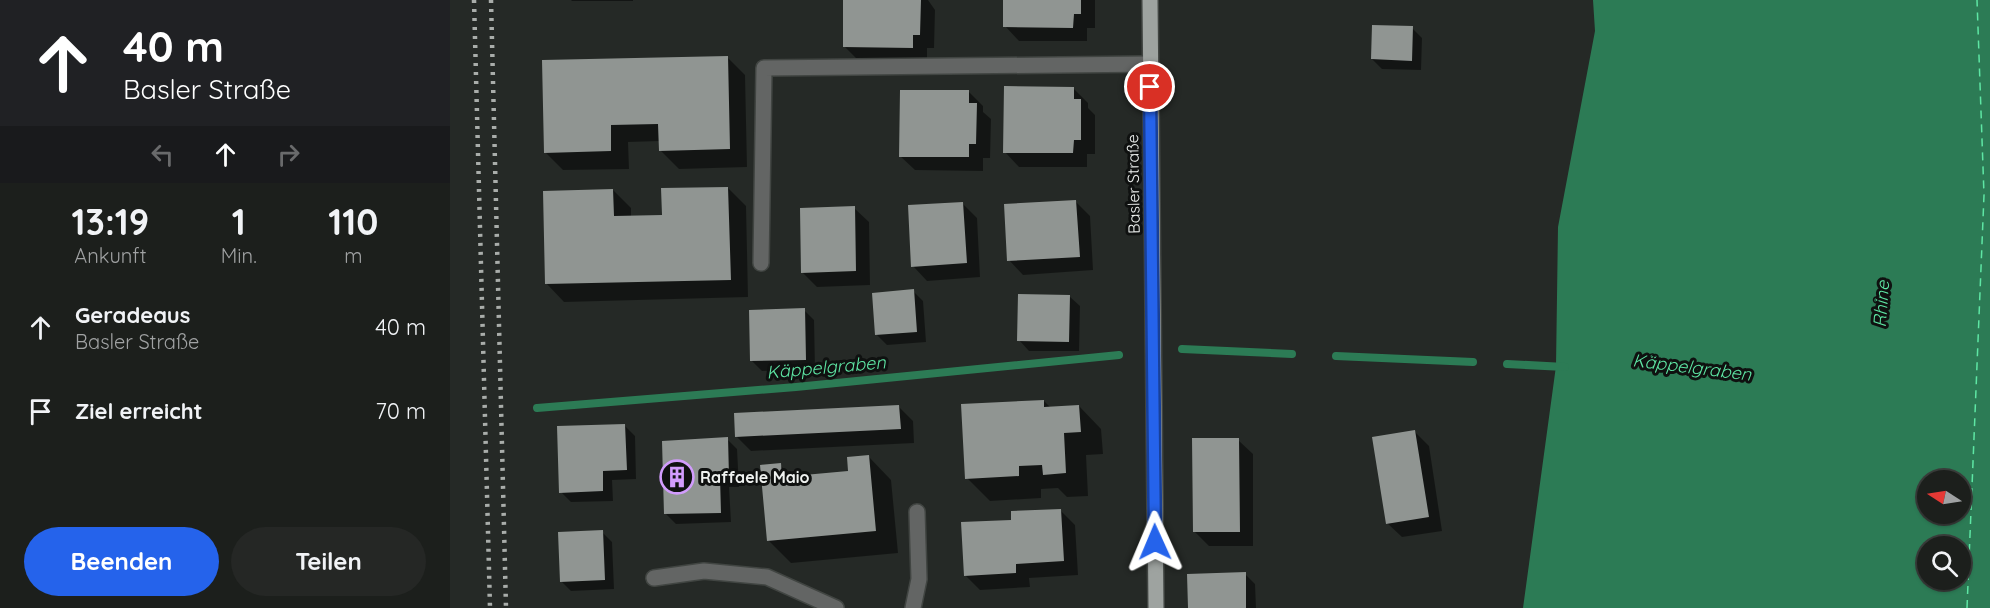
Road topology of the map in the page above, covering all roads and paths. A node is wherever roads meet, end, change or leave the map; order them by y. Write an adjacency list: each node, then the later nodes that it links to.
1 (1150, 0): 2 (main road, Basler Straße)
2 (1150, 64): 3 (street); 8 (main road, Basler Straße)
3 (761, 263)
4 (917, 512): 7 (street)
5 (654, 578): 6 (street)
6 (836, 608)
7 (913, 608)
8 (1156, 608)

